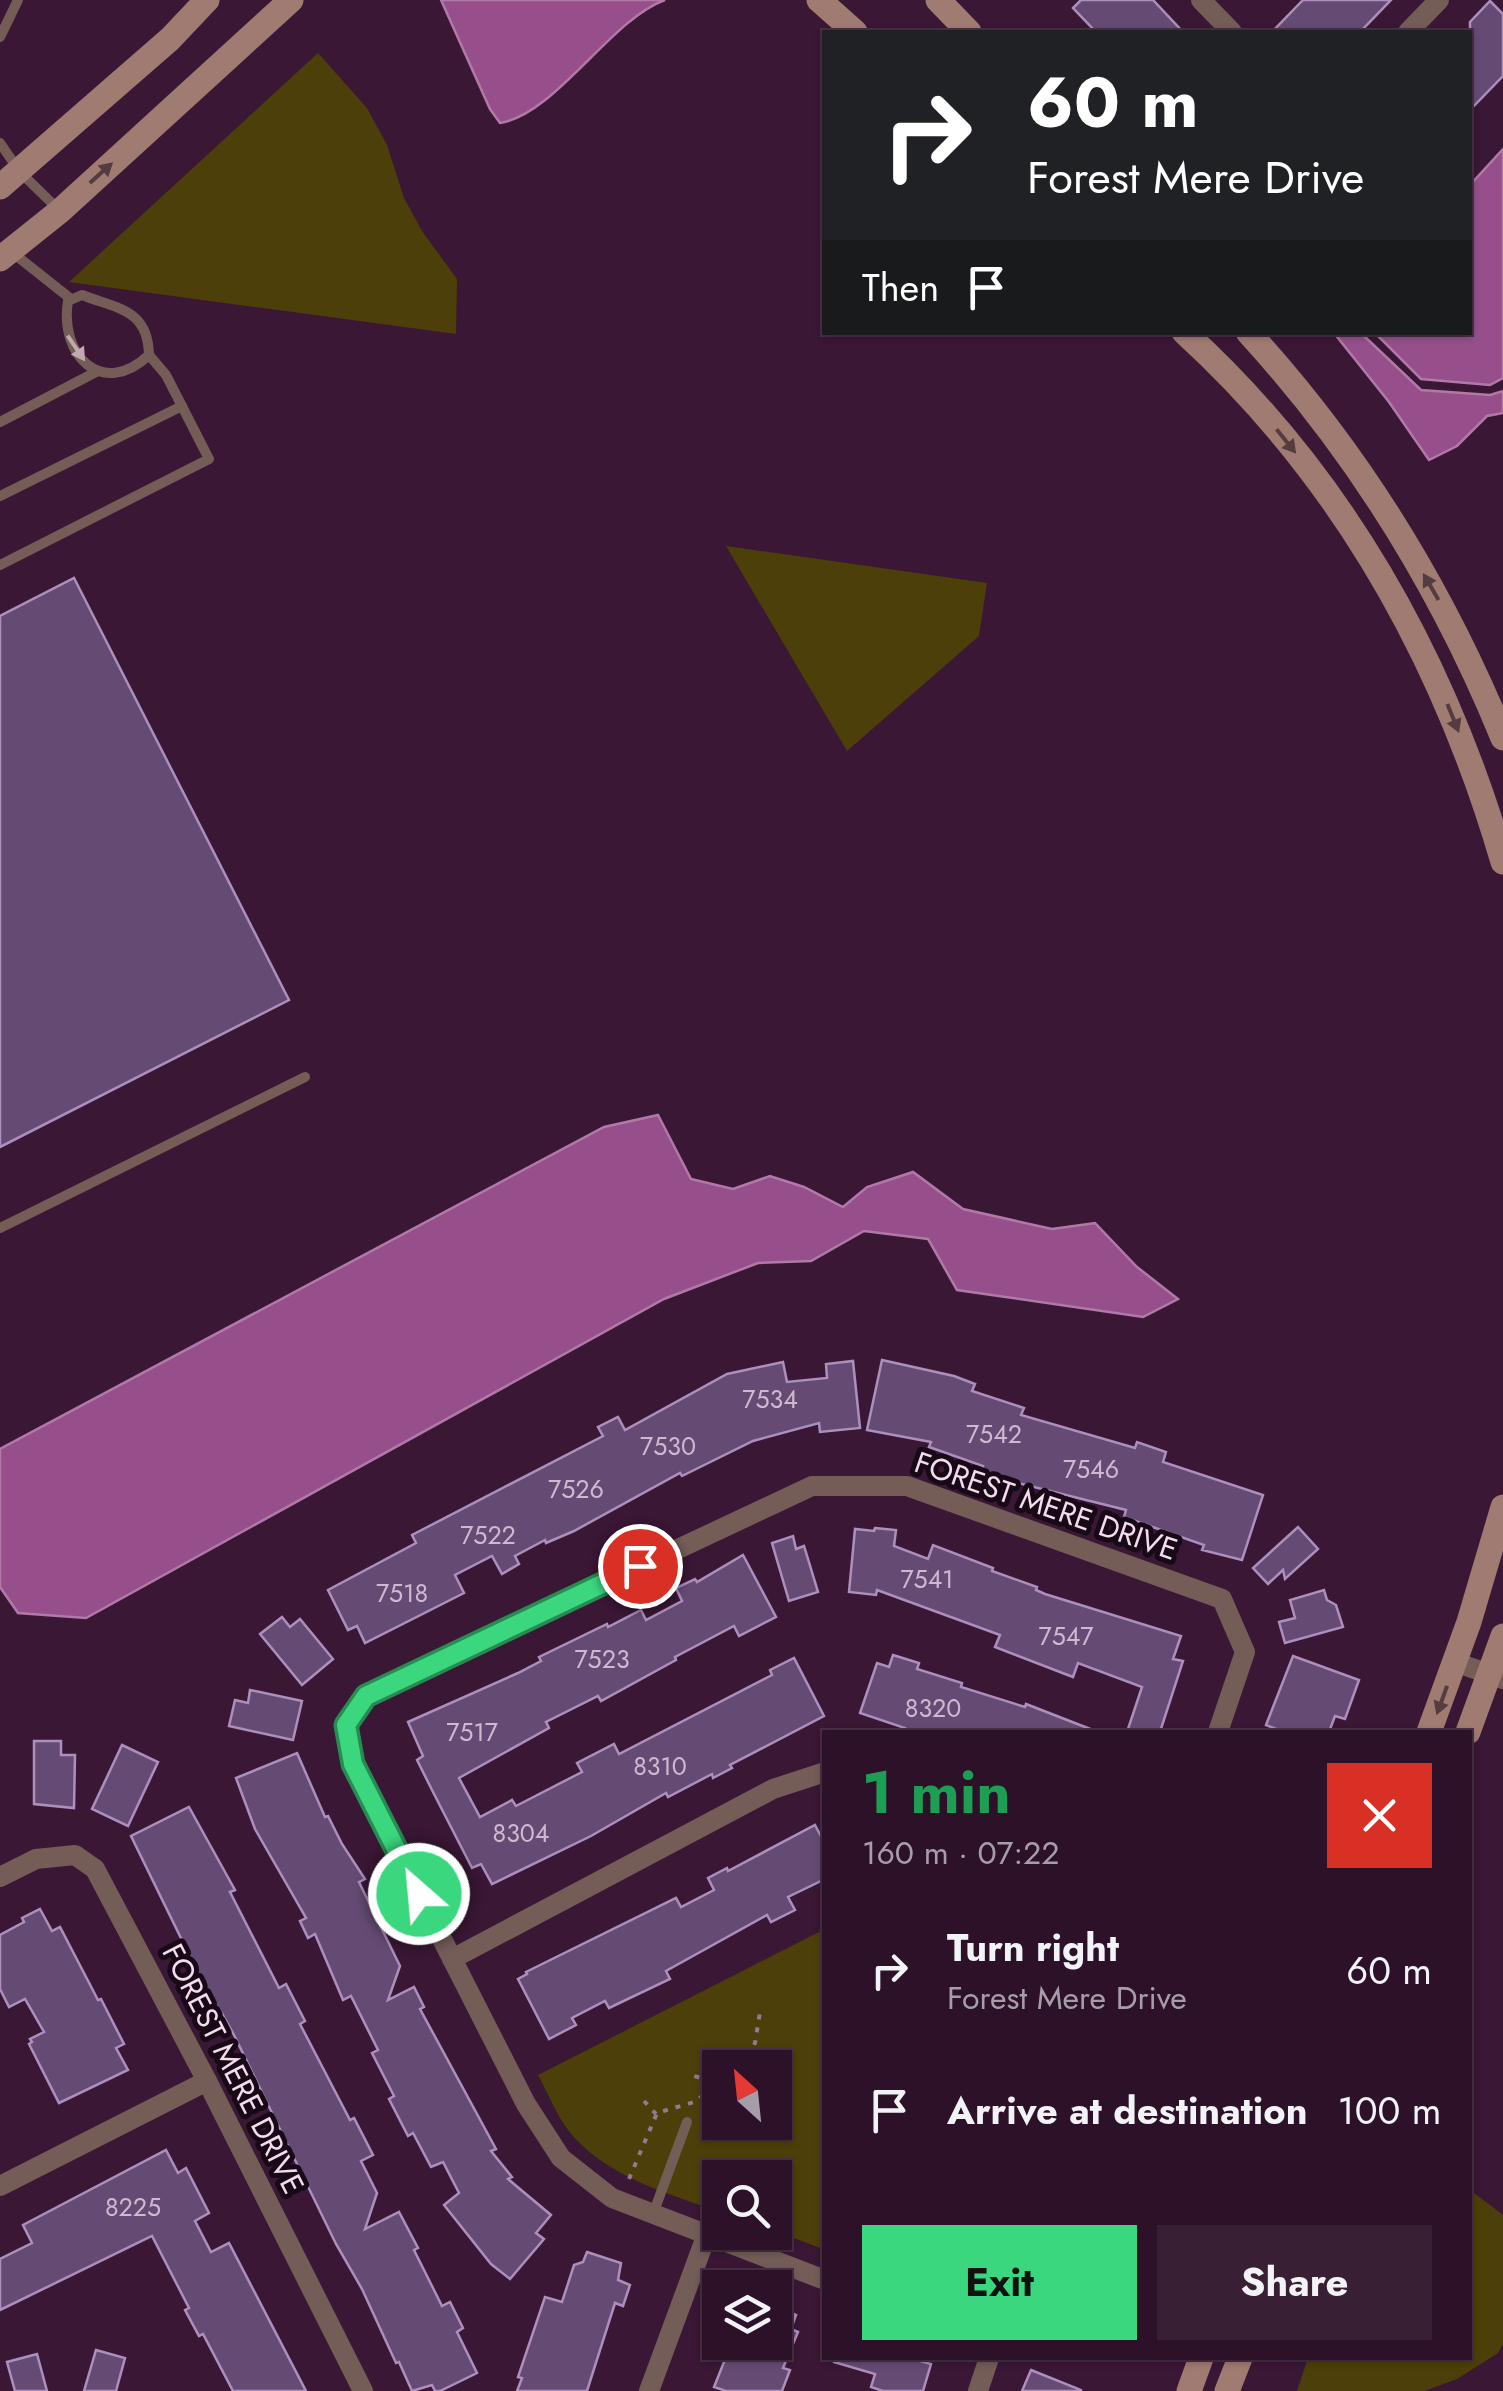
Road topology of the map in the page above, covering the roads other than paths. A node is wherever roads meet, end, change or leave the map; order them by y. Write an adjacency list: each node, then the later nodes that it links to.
1 (18, 0): 12 (lane)
2 (206, 0): 14 (street)
3 (291, 0): 15 (street, one-way to 3)
4 (820, 0): 8 (street)
5 (938, 0): 9 (street)
6 (1201, 0): 10 (street)
7 (1440, 0): 11 (street)
8 (853, 30)
9 (967, 30)
10 (1230, 30)
11 (1410, 30)
12 (0, 36)
13 (0, 143): 14 (lane)
14 (10, 180): 15 (lane)
15 (60, 210): 16 (street)
16 (5, 255): 17 (lane)
17 (71, 299): 20 (lane); 21 (lane, one-way to 21)
18 (1187, 335): 27 (street, one-way to 27)
19 (1251, 335): 26 (street, one-way to 19)
20 (149, 356): 21 (lane); 22 (lane)
21 (96, 372): 23 (lane)
22 (182, 406): 24 (lane); 25 (lane)
23 (0, 422)
24 (0, 496)
25 (0, 566)
26 (1503, 738)
27 (1503, 862)
28 (305, 1077): 29 (lane)
29 (0, 1228)
30 (1503, 1507): 31 (street)
31 (1469, 1622): 32 (street); 33 (street)
32 (1503, 1635): 34 (street)
33 (1456, 1662): 34 (street); 36 (street, one-way to 36)
34 (1496, 1677): 37 (street)
35 (1219, 1730): 40 (street, FOREST MERE DRIVE)
36 (1431, 1730)
37 (1469, 1730)
38 (822, 1773): 40 (street)
39 (0, 1877): 41 (street, FOREST MERE DRIVE)
40 (452, 1959): 44 (street, FOREST MERE DRIVE)
41 (207, 2080): 43 (street); 52 (street, FOREST MERE DRIVE)
42 (686, 2122): 44 (lane)
43 (0, 2186)
44 (653, 2214): 45 (street, FOREST MERE DRIVE)
45 (702, 2232)
46 (702, 2248): 53 (street)
47 (748, 2250): 48 (street, FOREST MERE DRIVE)
48 (822, 2279)
49 (988, 2360): 54 (street)
50 (1200, 2360): 55 (street)
51 (1239, 2360): 56 (street)
52 (363, 2391)
53 (649, 2391)
54 (978, 2391)
55 (1189, 2391)
56 (1227, 2391)

